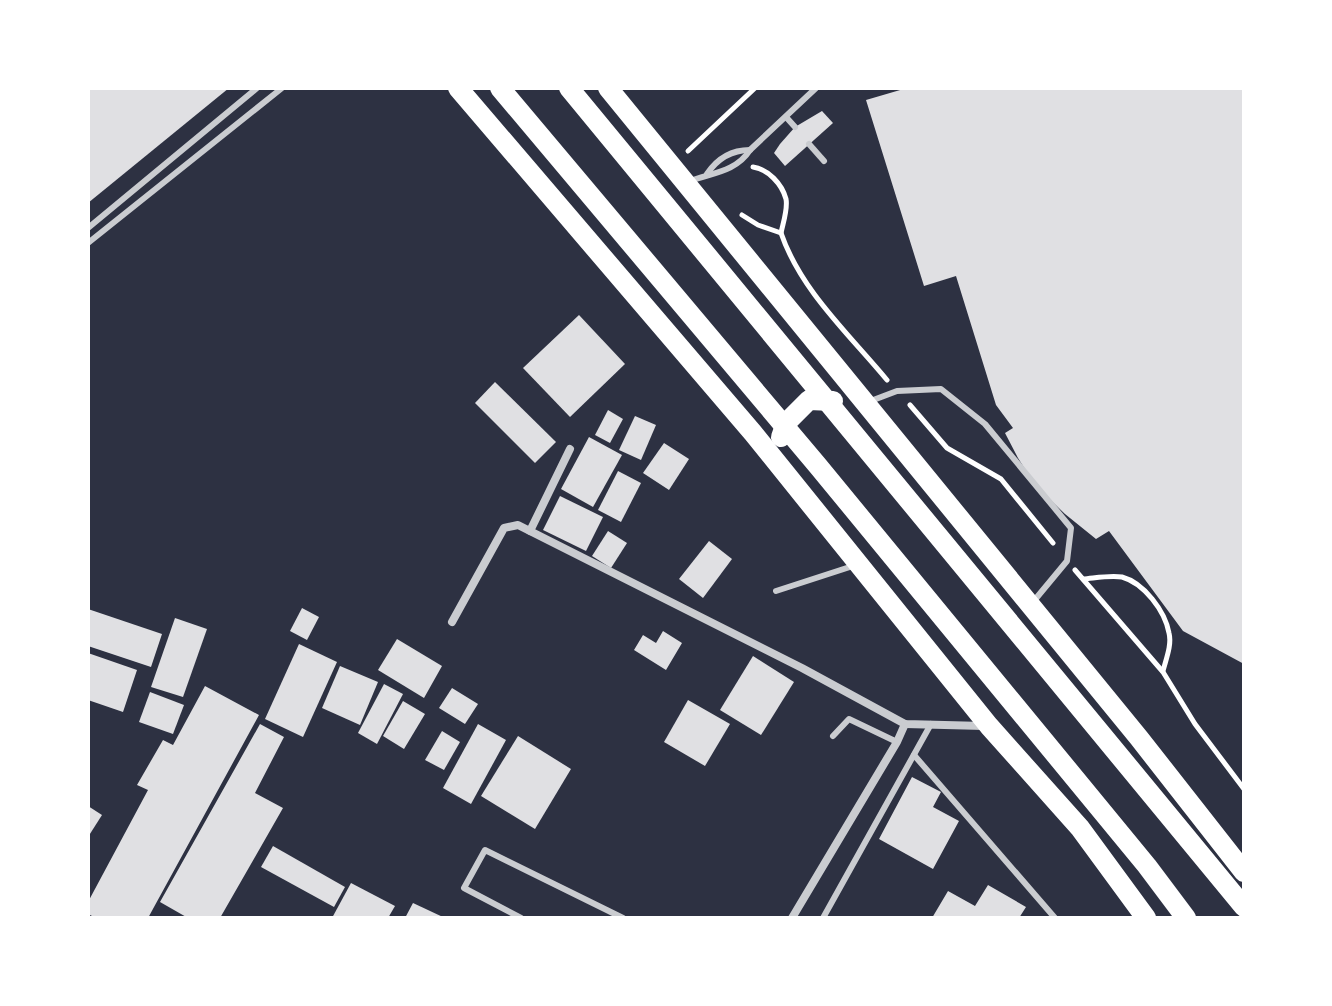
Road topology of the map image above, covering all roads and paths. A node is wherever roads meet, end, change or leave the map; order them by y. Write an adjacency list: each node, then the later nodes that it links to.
1 (257, 88): 19 (lane)
2 (282, 88): 21 (lane)
3 (458, 88): 25 (main road)
4 (500, 88): 49 (main road)
5 (569, 88): 42 (main road)
6 (608, 88): 17 (main road)
7 (755, 88): 13 (path)
8 (816, 88): 9 (lane)
9 (786, 117): 10 (lane); 12 (lane)
10 (795, 127)
11 (809, 144): 14 (lane)
12 (750, 150): 16 (lane); 16 (lane)
13 (688, 151)
14 (824, 161)
15 (741, 166): 20 (path)
16 (707, 174): 17 (lane)
17 (686, 182): 23 (main road)
18 (734, 209): 20 (path)
19 (88, 228)
20 (781, 233): 22 (path)
21 (88, 243)
22 (897, 391): 23 (lane); 27 (path); 27 (lane)
23 (868, 407): 25 (main road); 31 (main road)
24 (570, 449): 26 (street)
25 (783, 469): 28 (main road)
26 (530, 531): 32 (street); 34 (street)
27 (1067, 561): 29 (path); 31 (lane)
28 (859, 564): 30 (lane); 36 (main road)
29 (1083, 579): 33 (path); 33 (path)
30 (776, 591)
31 (1030, 607): 41 (main road)
32 (452, 622)
33 (1163, 672): 40 (path)
34 (905, 724): 35 (street); 38 (street)
35 (931, 724): 36 (street); 39 (lane)
36 (989, 726): 48 (main road)
37 (833, 736): 38 (lane)
38 (897, 742): 45 (street)
39 (914, 755): 46 (lane); 47 (lane)
40 (1244, 789)
41 (1244, 872)
42 (1244, 907)
43 (521, 918): 44 (lane)
44 (623, 918)
45 (792, 918)
46 (823, 918)
47 (1055, 918)
48 (1146, 918)
49 (1186, 918)

